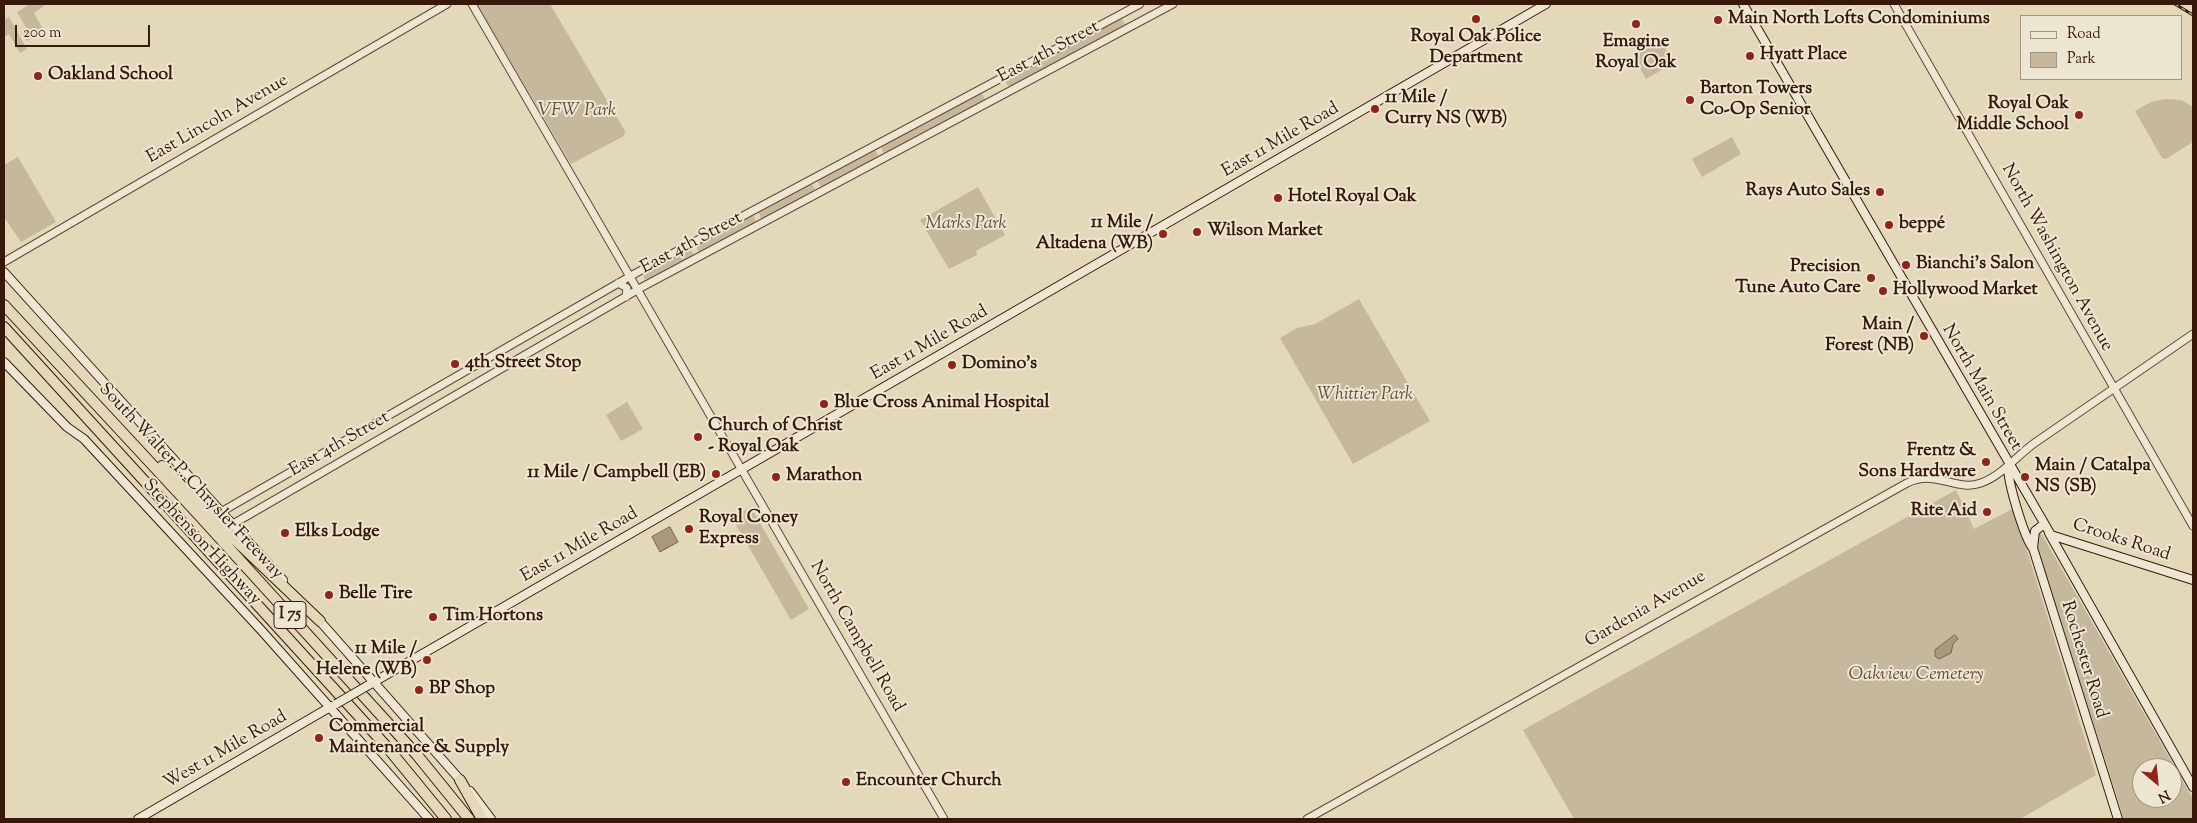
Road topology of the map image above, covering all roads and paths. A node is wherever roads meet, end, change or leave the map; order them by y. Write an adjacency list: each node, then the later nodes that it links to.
1 (447, 4): 8 (street, East Lincoln Avenue)
2 (472, 4): 11 (street, North Campbell Road)
3 (1140, 4): 9 (street, East 4th Street)
4 (1173, 4): 13 (street, East 4th Street)
5 (1546, 4): 23 (main road, East 11 Mile Road)
6 (1743, 4): 22 (main road, North Main Street)
7 (1894, 4): 20 (street, North Washington Avenue)
8 (4, 262)
9 (645, 268): 11 (street, East 4th Street); 13 (street)
10 (4, 272): 24 (main road)
11 (631, 276): 12 (street, East 4th Street); 14 (street, North Campbell Road)
12 (618, 283): 15 (street); 24 (street, East 4th Street)
13 (649, 283): 14 (street, East 4th Street)
14 (639, 289): 15 (street, East 4th Street); 23 (street, North Campbell Road)
15 (626, 297): 25 (street, East 4th Street)
16 (4, 305): 21 (highway, South Walter P. Chrysler Freeway / I 75)
17 (4, 327): 38 (highway, I 75)
18 (2193, 334): 20 (street, Gardenia Avenue)
19 (4, 362): 33 (main road, Stephenson Highway)
20 (2113, 389): 22 (street, Gardenia Avenue); 27 (street, North Washington Avenue)
21 (106, 415): 31 (highway); 39 (highway, South Walter P. Chrysler Freeway / I 75)
22 (2008, 465): 26 (main road, North Main Street); 29 (main road, Rochester Road); 43 (street, Gardenia Avenue)
23 (742, 470): 32 (main road, East 11 Mile Road); 42 (street, North Campbell Road)
24 (222, 512): 25 (main road)
25 (233, 524): 31 (main road)
26 (2044, 524): 28 (main road, Crooks Road); 29 (main road)
27 (2193, 526)
28 (2051, 535): 30 (main road, Crooks Road); 35 (main road)
29 (2033, 548): 44 (main road, Rochester Road)
30 (2193, 580)
31 (320, 622): 32 (main road)
32 (371, 684): 33 (main road, East 11 Mile Road, bridge); 34 (main road)
33 (332, 706): 36 (main road, West 11 Mile Road); 37 (main road, Stephenson Highway)
34 (460, 780): 40 (highway); 41 (main road)
35 (2193, 787)
36 (138, 819)
37 (429, 819)
38 (446, 819)
39 (470, 819)
40 (482, 819)
41 (491, 819)
42 (944, 819)
43 (1306, 819)
44 (2118, 819)

